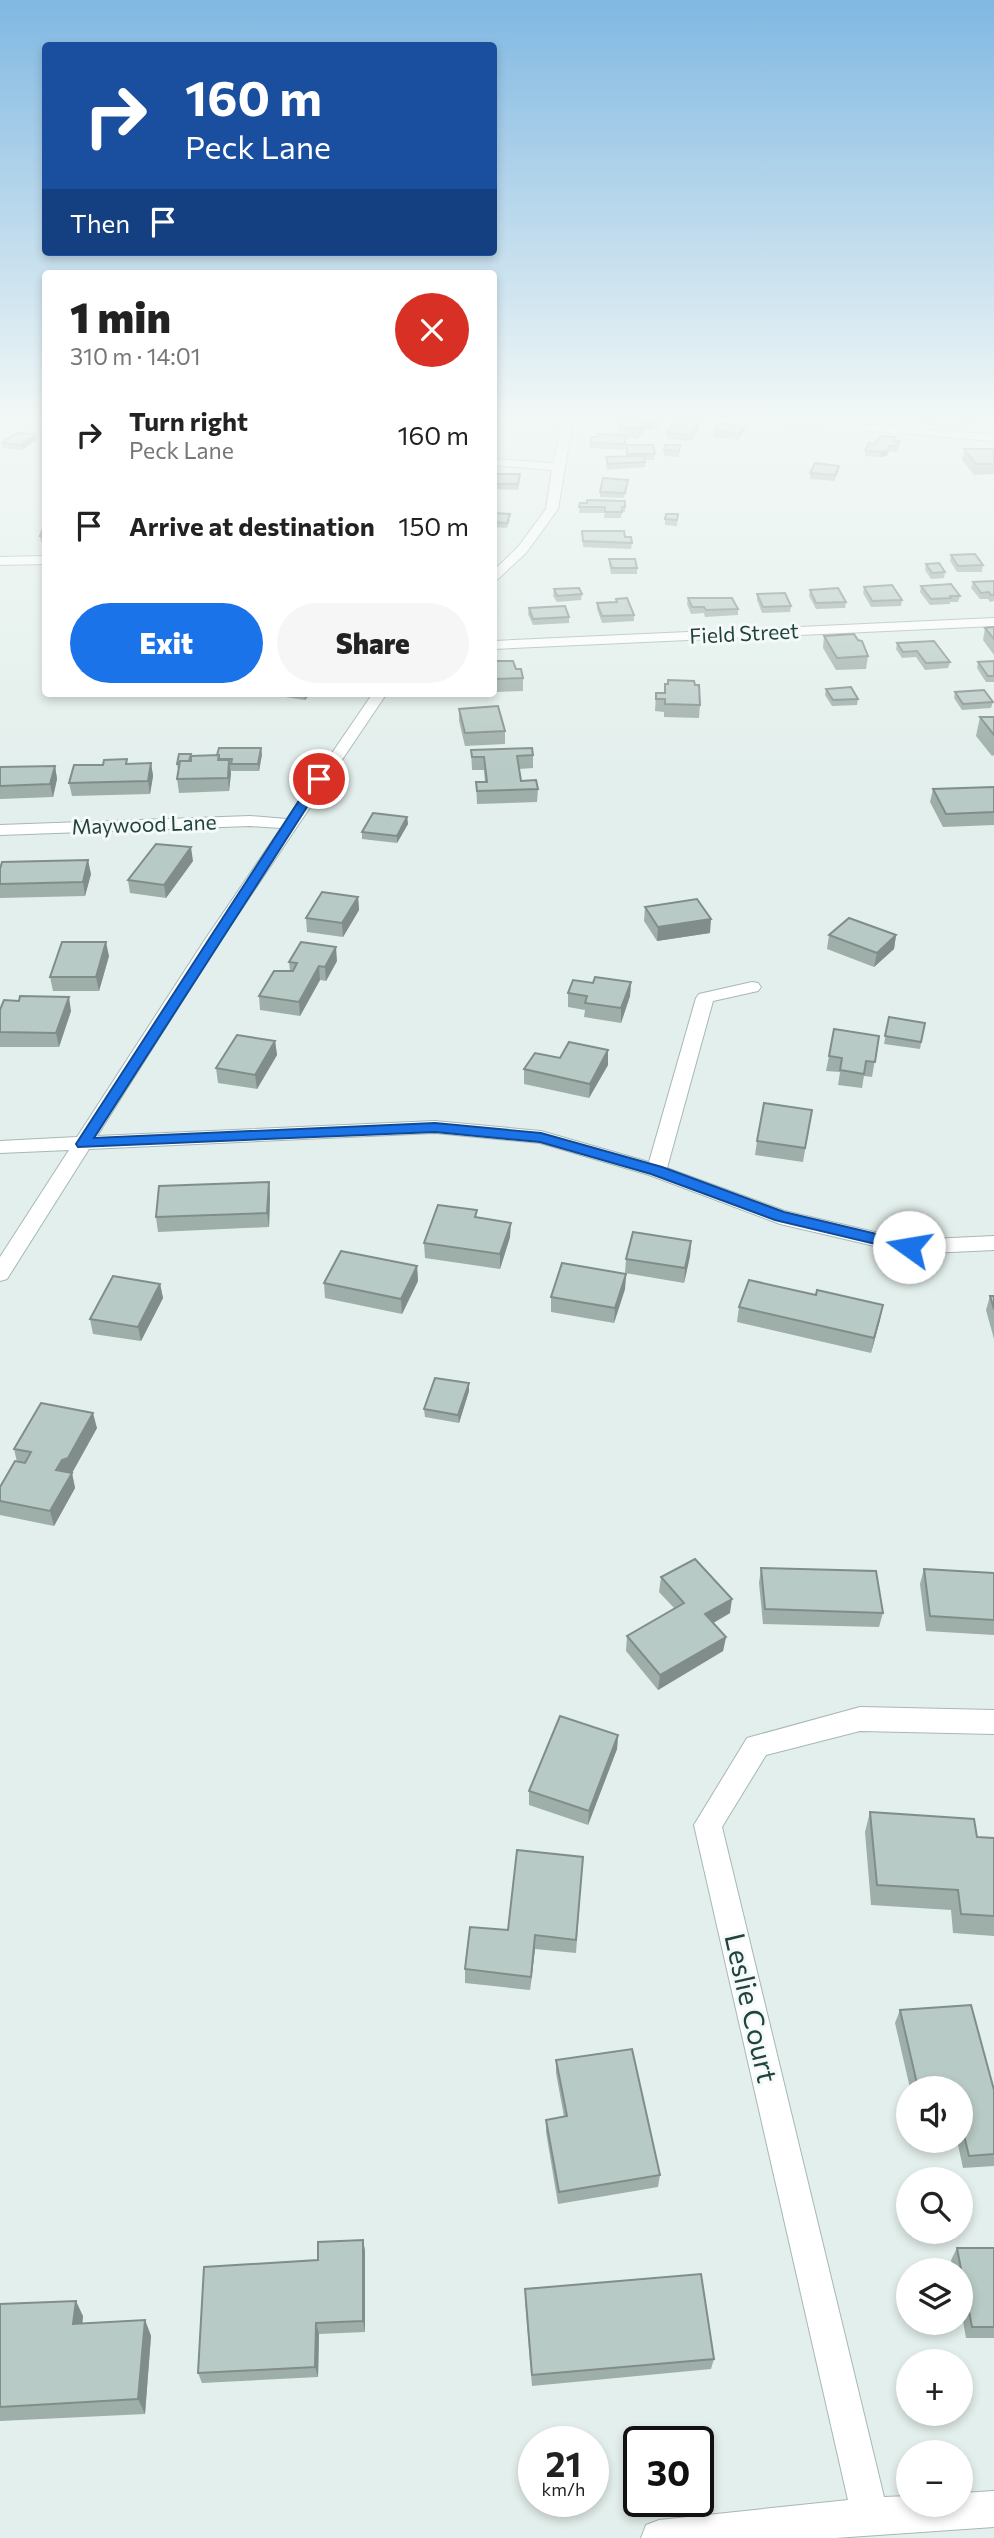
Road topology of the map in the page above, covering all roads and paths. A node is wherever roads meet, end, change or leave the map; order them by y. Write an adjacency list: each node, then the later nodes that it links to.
1 (531, 537): 4 (street)
2 (42, 560): 3 (street)
3 (0, 561)
4 (497, 573)
5 (994, 622): 6 (street, Field Street)
6 (497, 645)
7 (377, 697): 8 (street)
8 (289, 824): 9 (street, Maywood Lane); 11 (street)
9 (0, 830)
10 (752, 987): 13 (street)
11 (83, 1144): 12 (street); 13 (street); 15 (street)
12 (0, 1147)
13 (656, 1171): 14 (street)
14 (994, 1243)
15 (0, 1274)
16 (994, 1722): 18 (street, Leslie Court)
17 (994, 2509): 18 (street)
18 (870, 2516): 19 (street)
19 (659, 2538)

